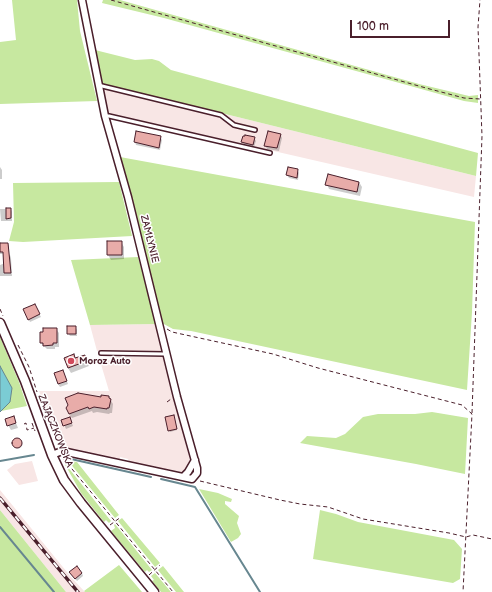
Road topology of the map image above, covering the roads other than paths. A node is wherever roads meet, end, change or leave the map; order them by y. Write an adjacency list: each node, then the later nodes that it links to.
1 (82, 0): 2 (street, ZAMŁYNIE)
2 (98, 85): 3 (street, ZAMŁYNIE); 4 (lane)
3 (105, 116): 5 (lane); 8 (street, ZAMŁYNIE)
4 (255, 130)
5 (270, 153)
6 (0, 323): 9 (main road, ZAJĄCZKOWSKA)
7 (101, 353): 8 (lane)
8 (166, 354): 10 (street, ZAMŁYNIE)
9 (57, 455): 11 (street); 12 (main road, ZAJĄCZKOWSKA)
10 (195, 460): 11 (street); 11 (street, ZAMŁYNIE)
11 (183, 477)
12 (154, 592)

